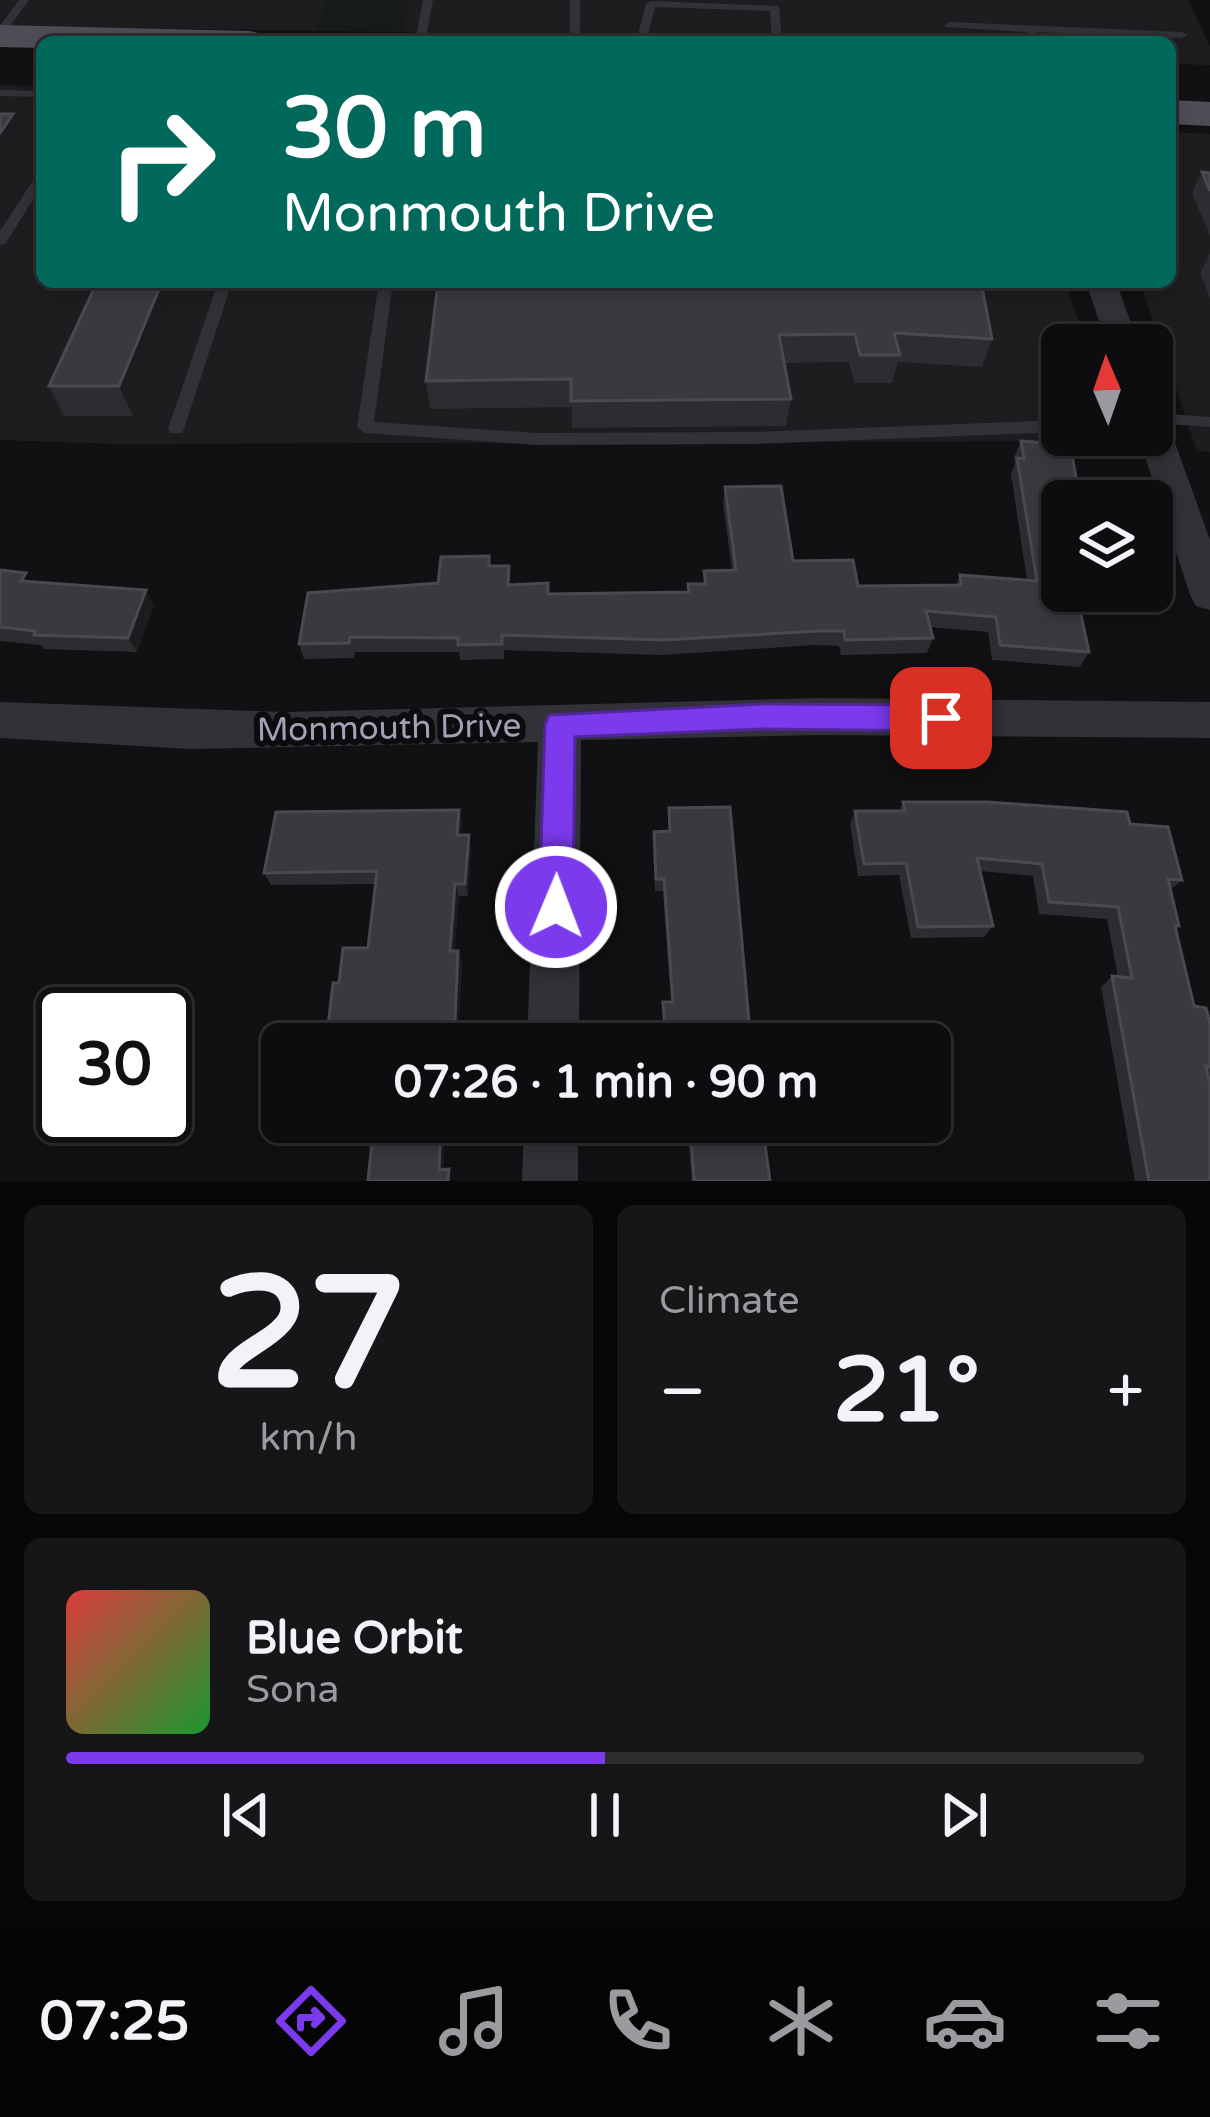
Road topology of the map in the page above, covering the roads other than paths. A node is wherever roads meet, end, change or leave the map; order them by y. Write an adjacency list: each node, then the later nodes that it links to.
1 (24, 0): 5 (lane)
2 (428, 0): 9 (lane)
3 (575, 0): 10 (lane)
4 (950, 25): 6 (lane)
5 (0, 35): 8 (main road)
6 (1032, 35): 7 (lane)
7 (1182, 35)
8 (36, 36)
9 (421, 36)
10 (575, 36)
11 (643, 36): 12 (lane)
12 (777, 36)
13 (0, 68): 14 (main road)
14 (36, 69)
15 (1176, 79): 16 (main road)
16 (1210, 81)
17 (0, 93): 18 (lane)
18 (36, 94)
19 (1176, 112): 20 (main road)
20 (1210, 114)
21 (36, 185): 22 (lane)
22 (0, 241)
23 (223, 288): 30 (lane)
24 (385, 288): 29 (lane)
25 (1104, 288): 26 (street)
26 (1117, 324)
27 (1210, 422): 28 (lane)
28 (1173, 424)
29 (1041, 427)
30 (176, 429)
31 (1163, 456): 32 (street)
32 (1210, 595)
33 (0, 720): 35 (street, Monmouth Drive)
34 (1210, 721): 35 (street, Monmouth Drive)
35 (560, 724): 36 (street)
36 (553, 1023)
37 (551, 1143): 38 (street)
38 (550, 1181)

